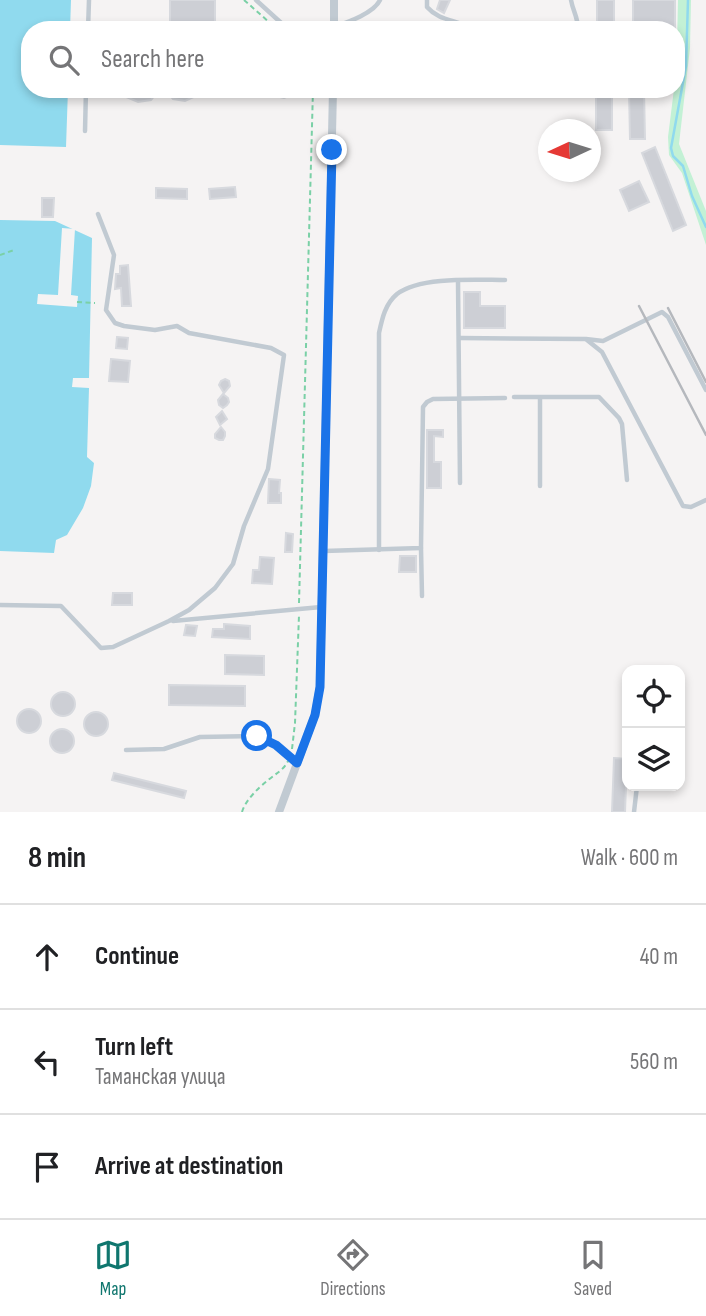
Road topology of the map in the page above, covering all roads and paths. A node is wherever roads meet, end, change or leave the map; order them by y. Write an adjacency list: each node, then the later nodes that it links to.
1 (89, 0): 8 (lane)
2 (244, 0): 9 (path)
3 (256, 0): 10 (lane)
4 (334, 0): 11 (street)
5 (380, 0): 12 (lane)
6 (428, 0): 13 (lane)
7 (571, 0): 14 (lane)
8 (88, 21)
9 (268, 21)
10 (279, 21)
11 (334, 21)
12 (350, 21)
13 (454, 21)
14 (578, 21)
15 (86, 98): 18 (lane)
16 (313, 98): 43 (path)
17 (333, 98): 39 (street)
18 (85, 131)
19 (98, 214): 44 (lane)
20 (14, 250): 21 (path)
21 (0, 255)
22 (505, 280): 23 (lane)
23 (458, 281): 26 (lane); 38 (lane)
24 (77, 302): 25 (path)
25 (95, 303)
26 (460, 338): 27 (lane); 30 (lane)
27 (586, 339): 28 (lane); 36 (lane)
28 (706, 390)
29 (514, 397): 32 (lane)
30 (459, 398): 31 (lane); 34 (lane); 37 (lane)
31 (505, 398)
32 (540, 398): 33 (lane); 35 (lane)
33 (628, 481)
34 (460, 483)
35 (540, 486)
36 (706, 500)
37 (421, 548): 38 (lane); 40 (lane)
38 (379, 550): 39 (lane)
39 (323, 551): 42 (street)
40 (422, 596)
41 (0, 605): 44 (lane)
42 (322, 607): 43 (lane); 47 (street)
43 (299, 609): 44 (lane); 46 (path)
44 (169, 621)
45 (126, 750): 46 (lane)
46 (289, 757): 47 (lane); 49 (path)
47 (297, 763): 50 (street)
48 (636, 791): 51 (lane)
49 (242, 812)
50 (279, 812)
51 (634, 812)

